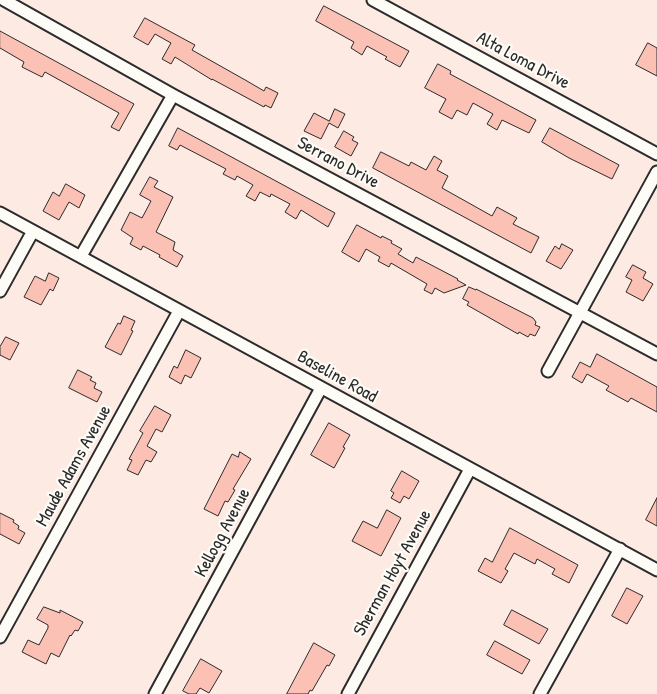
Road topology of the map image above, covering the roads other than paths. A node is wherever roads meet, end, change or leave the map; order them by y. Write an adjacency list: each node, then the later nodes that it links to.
1 (4, 0): 3 (street, Serrano Drive)
2 (373, 0): 4 (street, Alta Loma Drive)
3 (173, 95): 8 (street); 11 (street, Serrano Drive)
4 (657, 154)
5 (657, 172): 11 (street)
6 (0, 213): 7 (street, Baseline Road)
7 (33, 231): 8 (street, Baseline Road); 9 (street)
8 (81, 256): 10 (street, Baseline Road)
9 (0, 291)
10 (179, 310): 14 (street, Baseline Road); 18 (street, Maude Adams Avenue)
11 (579, 312): 12 (street, Serrano Drive); 13 (street)
12 (657, 354)
13 (548, 371)
14 (321, 388): 15 (street, Baseline Road); 19 (street, Kellogg Avenue)
15 (470, 469): 16 (street, Baseline Road); 20 (street, Sherman Hoyt Avenue)
16 (620, 549): 17 (street, Baseline Road); 21 (street)
17 (657, 570)
18 (0, 637)
19 (155, 694)
20 (348, 694)
21 (540, 694)

